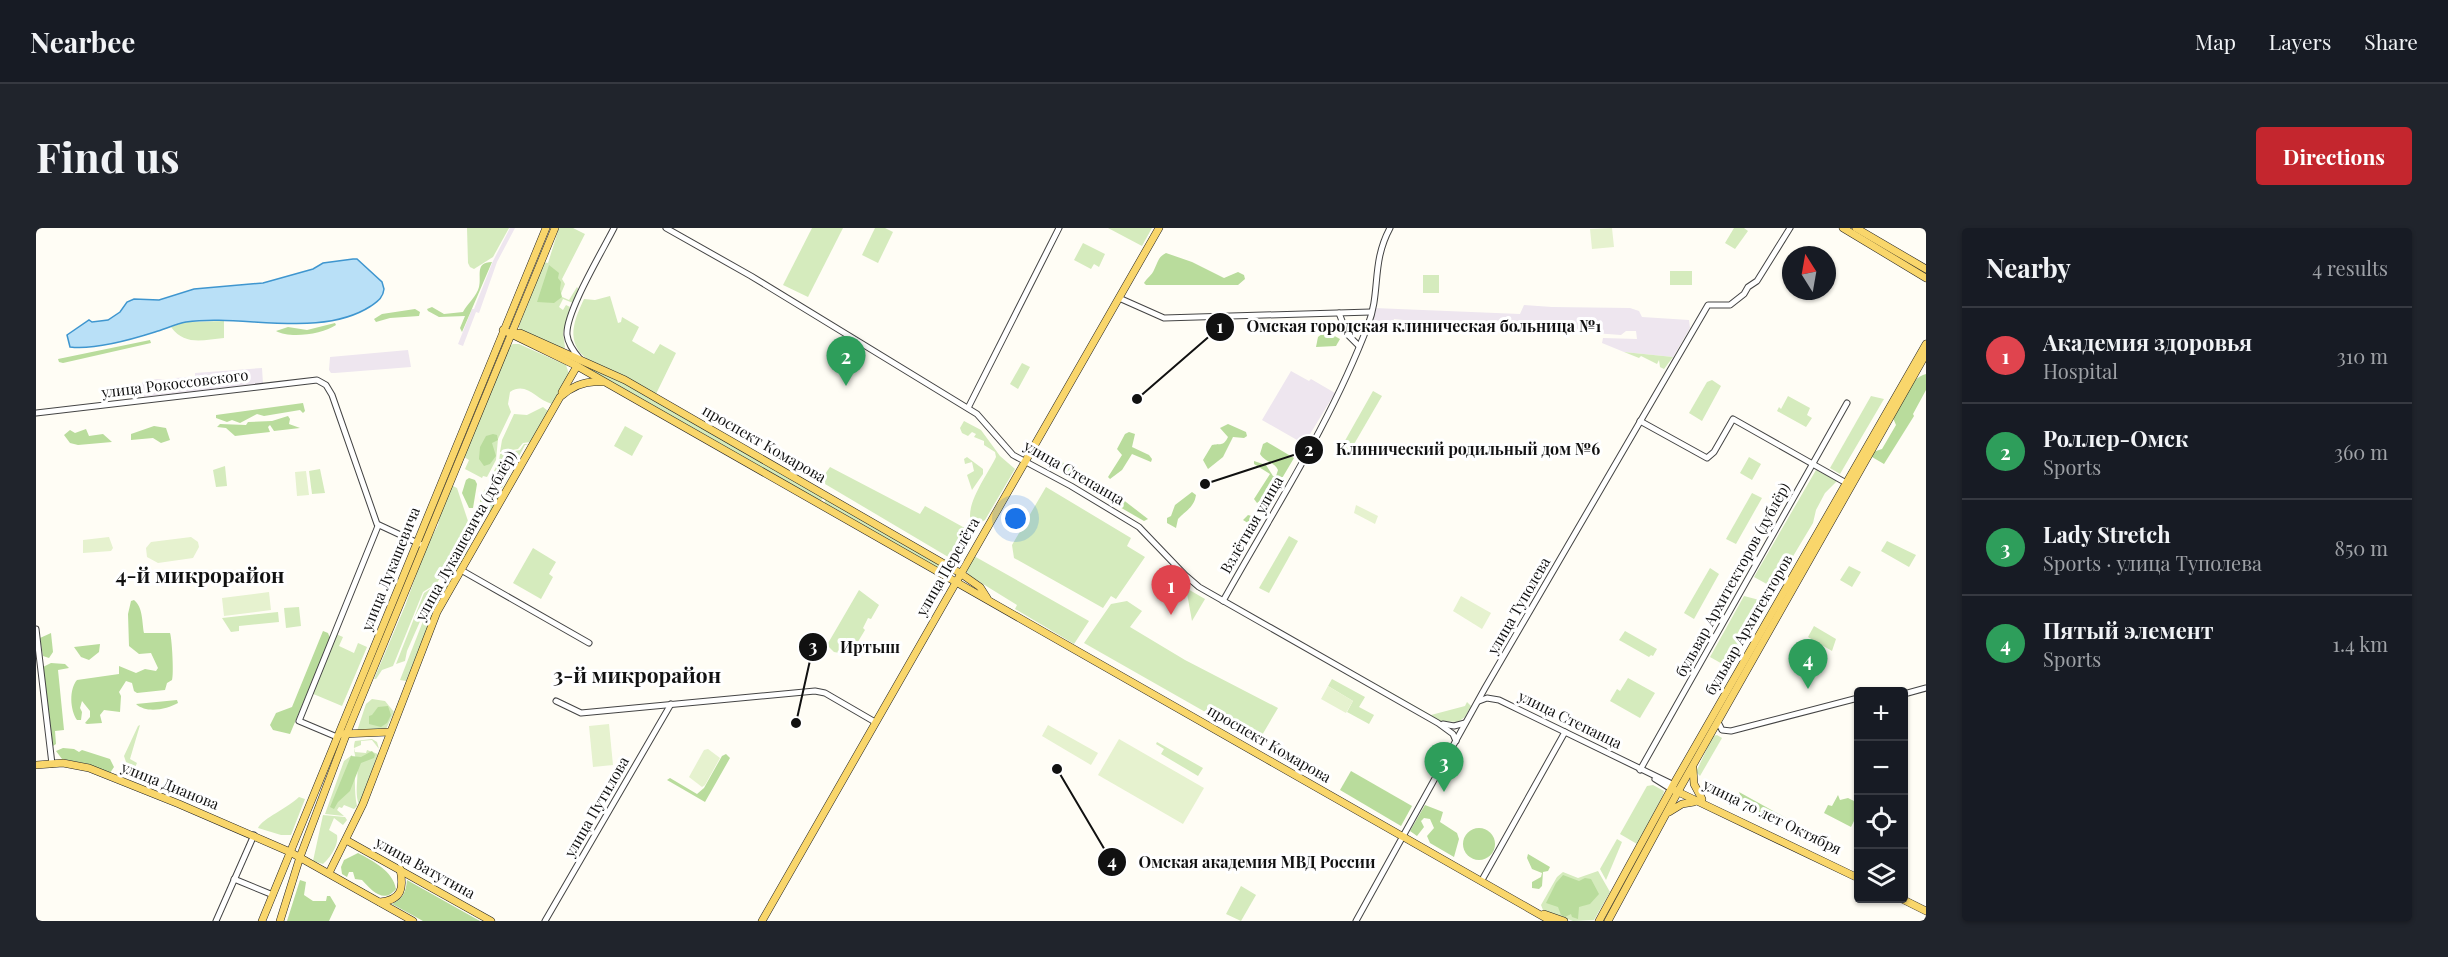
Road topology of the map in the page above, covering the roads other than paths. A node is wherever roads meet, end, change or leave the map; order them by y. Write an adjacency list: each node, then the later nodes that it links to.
1 (546, 228): 16 (main road, улица Лукашевича)
2 (555, 228): 16 (main road, улица Лукашевича)
3 (614, 228): 17 (street)
4 (666, 228): 28 (street, улица Степанца)
5 (1059, 228): 28 (street)
6 (1159, 228): 13 (main road, улица Перелёта)
7 (1390, 228): 14 (street, Взлётная улица)
8 (1790, 228): 30 (street, улица Туполева)
9 (1843, 228): 11 (main road)
10 (1856, 228): 11 (main road)
11 (1923, 269): 12 (main road)
12 (1926, 279)
13 (1119, 298): 15 (street); 31 (main road, улица Перелёта)
14 (1371, 312): 15 (street); 19 (street, Взлётная улица)
15 (1339, 313): 19 (street)
16 (509, 332): 20 (main road, проспект Комарова); 22 (main road, проспект Комарова); 39 (main road, улица Лукашевича); 40 (main road, улица Лукашевича)
17 (569, 343): 20 (street); 22 (street)
18 (1926, 344): 35 (main road, бульвар Архитекторов)
19 (1359, 346): 45 (street, Взлётная улица)
20 (565, 353): 22 (main road, проспект Комарова)
21 (1926, 355): 35 (main road, бульвар Архитекторов)
22 (579, 362): 23 (main road, проспект Комарова); 24 (main road, проспект Комарова); 26 (main road, улица Лукашевича (дублёр))
23 (625, 380): 25 (main road); 33 (main road, проспект Комарова)
24 (607, 384): 25 (main road, проспект Комарова); 26 (main road)
25 (619, 390): 34 (main road, проспект Комарова)
26 (560, 397): 41 (main road, улица Лукашевича (дублёр))
27 (1847, 403): 32 (street, бульвар Архитекторов (дублёр))
28 (968, 408): 31 (street, улица Степанца)
29 (36, 413): 38 (street, улица Рокоссовского)
30 (1640, 421): 32 (street); 48 (street, улица Туполева)
31 (1025, 461): 42 (main road, улица Перелёта); 45 (street, улица Степанца)
32 (1812, 464): 35 (street); 69 (street, бульвар Архитекторов (дублёр))
33 (779, 468): 34 (main road); 36 (main road, проспект Комарова)
34 (773, 478): 37 (main road, проспект Комарова)
35 (1848, 485): 56 (main road, бульвар Архитекторов); 70 (main road, бульвар Архитекторов)
36 (828, 495): 37 (main road); 42 (main road, проспект Комарова)
37 (822, 506): 43 (main road, проспект Комарова)
38 (378, 526): 39 (street); 64 (street)
39 (417, 542): 40 (street); 64 (main road, улица Лукашевича)
40 (425, 545): 64 (main road, улица Лукашевича)
41 (461, 570): 47 (street); 61 (main road, улица Лукашевича (дублёр))
42 (960, 573): 43 (main road, улица Перелёта); 44 (main road, проспект Комарова)
43 (955, 581): 44 (main road, проспект Комарова); 57 (main road, улица Перелёта)
44 (989, 600): 74 (main road, проспект Комарова)
45 (1223, 601): 59 (street, улица Степанца)
46 (36, 629): 66 (street)
47 (589, 643)
48 (1485, 688): 51 (street); 54 (street, улица Туполева)
49 (1926, 688): 50 (street)
50 (1908, 693)
51 (1490, 698): 54 (street); 62 (street, улица Степанца)
52 (1854, 699): 60 (street)
53 (556, 701): 55 (street)
54 (1478, 703): 58 (street, улица Туполева)
55 (671, 704): 57 (street); 97 (street, улица Путилова)
56 (1718, 720): 60 (street); 63 (main road, бульвар Архитекторов)
57 (875, 722): 98 (main road, улица Перелёта)
58 (1467, 722): 59 (street); 65 (street, улица Туполева)
59 (1438, 723): 65 (street, улица Степанца)
60 (1722, 730): 63 (street)
61 (390, 732): 64 (main road); 75 (main road, улица Лукашевича (дублёр))
62 (1565, 732): 69 (street, улица Степанца); 83 (street)
63 (1710, 734): 67 (main road, бульвар Архитекторов)
64 (340, 735): 76 (main road, улица Лукашевича); 77 (main road, улица Лукашевича)
65 (1456, 741): 74 (street, улица Туполева)
66 (52, 764): 68 (main road, улица Дианова); 73 (main road, улица Дианова)
67 (1693, 764): 70 (main road, бульвар Архитекторов); 71 (main road)
68 (36, 765)
69 (1640, 770): 70 (street, улица Степанца)
70 (1676, 788): 71 (main road, улица 70 лет Октября); 72 (main road, бульвар Архитекторов); 92 (main road, бульвар Архитекторов)
71 (1699, 800): 72 (main road); 79 (main road, улица 70 лет Октября); 81 (main road, улица 70 лет Октября)
72 (1662, 821): 102 (main road, бульвар Архитекторов)
73 (254, 835): 76 (main road, улица Дианова); 82 (street)
74 (1403, 835): 83 (main road, проспект Комарова); 99 (street, улица Туполева)
75 (346, 840): 78 (main road, улица Ватутина); 80 (main road, улица Лукашевича (дублёр))
76 (290, 852): 77 (main road); 84 (main road, улица Лукашевича)
77 (300, 857): 80 (main road); 91 (main road, улица Лукашевича)
78 (400, 869): 86 (main road); 96 (main road, улица Ватутина)
79 (1854, 872)
80 (329, 873): 86 (main road)
81 (1854, 876)
82 (234, 879): 84 (street); 93 (street)
83 (1482, 880): 89 (main road, проспект Комарова)
84 (273, 895): 91 (main road); 94 (main road, улица Лукашевича)
85 (1908, 897): 88 (main road)
86 (380, 902): 95 (main road)
87 (1908, 902): 90 (main road)
88 (1926, 906)
89 (1536, 911): 100 (main road, проспект Комарова); 101 (main road, проспект Комарова)
90 (1926, 911)
91 (281, 918)
92 (1599, 919)
93 (216, 921)
94 (263, 921)
95 (413, 921)
96 (491, 921)
97 (544, 921)
98 (762, 921)
99 (1356, 921)
100 (1551, 921)
101 (1564, 921)
102 (1608, 921)

